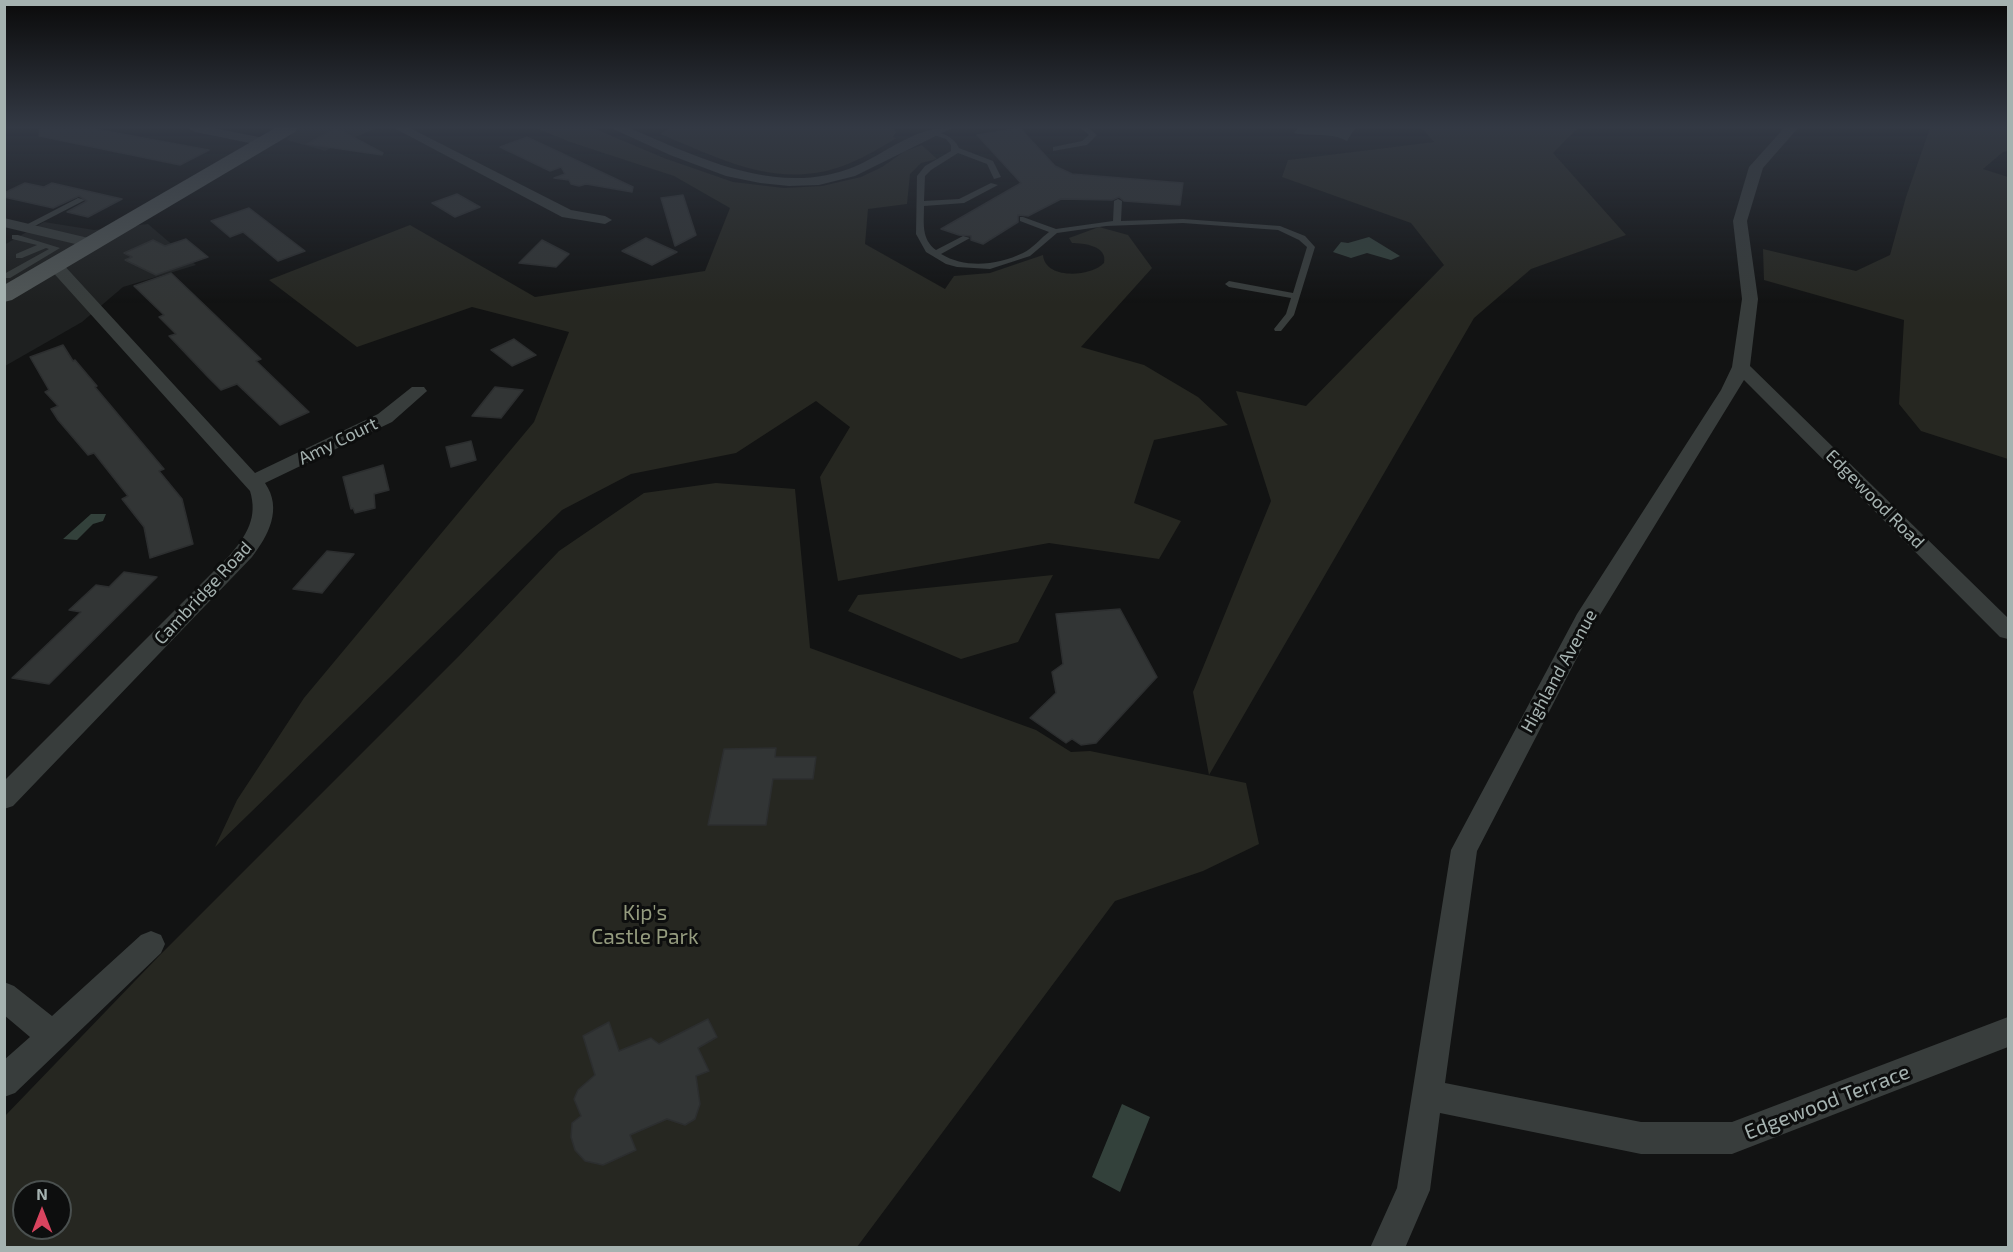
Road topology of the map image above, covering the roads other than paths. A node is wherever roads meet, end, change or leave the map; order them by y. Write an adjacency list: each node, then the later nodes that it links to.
1 (188, 186): 18 (main road)
2 (514, 186): 10 (street)
3 (921, 186): 8 (lane)
4 (986, 186): 8 (lane)
5 (1750, 186): 27 (street, Highland Avenue)
6 (81, 200): 13 (lane)
7 (1118, 201): 12 (lane)
8 (920, 204): 20 (lane)
9 (1023, 219): 14 (lane)
10 (606, 220)
11 (4, 222): 13 (street)
12 (1117, 224): 14 (lane); 25 (lane)
13 (24, 231): 15 (street); 17 (lane); 19 (lane)
14 (1055, 231): 20 (lane)
15 (62, 236): 18 (street); 19 (lane)
16 (966, 238): 20 (lane)
17 (4, 243)
18 (92, 243): 22 (main road)
19 (45, 245): 21 (lane); 23 (lane)
20 (935, 254)
21 (24, 257)
22 (55, 265): 23 (main road); 29 (street, Cambridge Road)
23 (6, 277)
24 (1229, 284): 25 (lane)
25 (1296, 296): 26 (lane)
26 (1278, 329)
27 (1741, 366): 30 (street, Edgewood Road); 37 (street, Highland Avenue)
28 (418, 391): 29 (street, Amy Court)
29 (252, 482): 31 (street, Cambridge Road)
30 (2008, 632)
31 (4, 798)
32 (151, 944): 35 (street)
33 (4, 996): 35 (street)
34 (2008, 1032): 37 (street, Edgewood Terrace)
35 (53, 1036): 36 (street)
36 (4, 1082)
37 (1428, 1095): 38 (street, Highland Avenue)
38 (1387, 1248)

